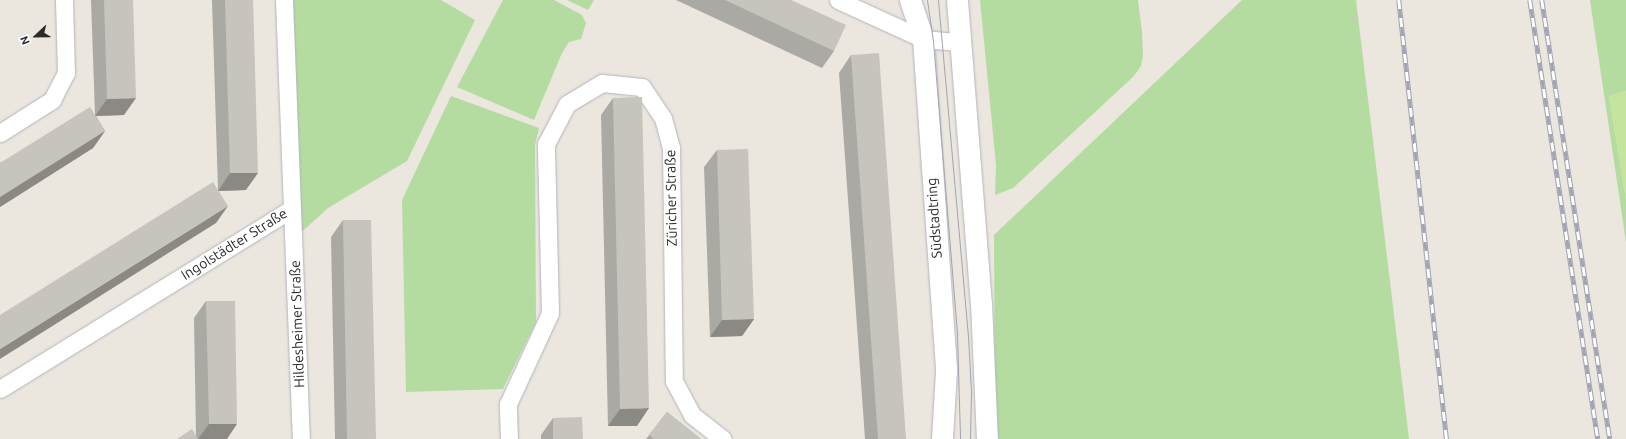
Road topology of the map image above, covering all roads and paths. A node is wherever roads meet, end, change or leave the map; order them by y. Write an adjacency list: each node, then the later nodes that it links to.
1 (64, 0): 8 (street)
2 (284, 0): 9 (street, Ingolstädter Straße)
3 (838, 0): 6 (street)
4 (910, 0): 6 (street, Südstadtring)
5 (957, 0): 7 (street)
6 (924, 39): 7 (street); 14 (street, Südstadtring)
7 (959, 42): 15 (street)
8 (0, 133)
9 (290, 210): 10 (street, Ingolstädter Straße); 11 (street, Hildesheimer Straße)
10 (0, 389)
11 (301, 439)
12 (509, 439): 13 (street, Züricher Straße)
13 (723, 439)
14 (942, 439)
15 (987, 439)

